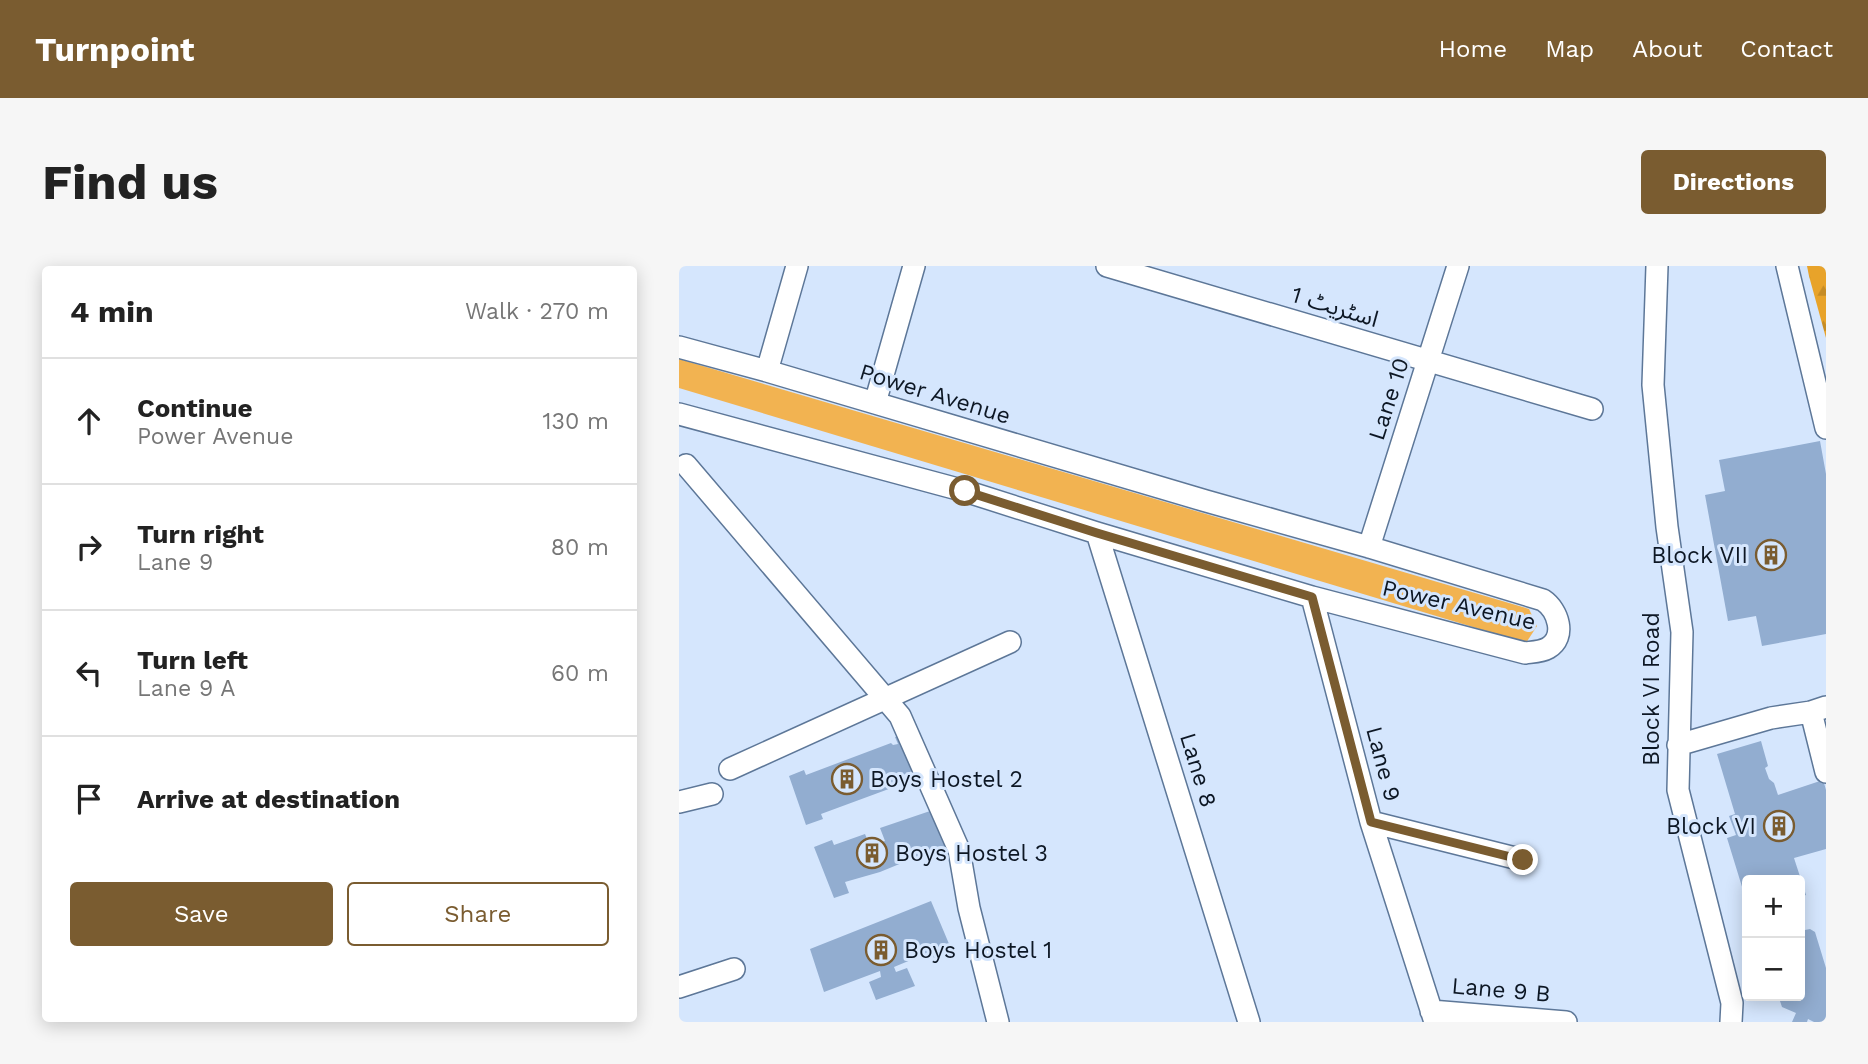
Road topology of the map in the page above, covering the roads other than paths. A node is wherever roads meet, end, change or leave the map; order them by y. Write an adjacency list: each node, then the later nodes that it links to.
1 (797, 266): 9 (street)
2 (914, 266): 10 (street)
3 (1107, 266): 8 (street, اسٹریٹ 1)
4 (1458, 266): 8 (street, Lane 10)
5 (1657, 266): 21 (street, Block VI Road)
6 (1787, 266): 13 (street)
7 (679, 347): 9 (street, Power Avenue)
8 (1428, 362): 11 (street, اسٹریٹ 1); 16 (street, Lane 10)
9 (767, 371): 10 (street, Power Avenue)
10 (875, 403): 16 (street, Power Avenue)
11 (1592, 409)
12 (679, 414): 15 (street, Power Avenue)
13 (1826, 428)
14 (686, 465): 19 (street)
15 (1097, 533): 17 (street, Power Avenue); 32 (street, Lane 8)
16 (1369, 547): 17 (street, Power Avenue)
17 (1312, 597): 26 (street, Lane 9)
18 (1010, 642): 19 (street)
19 (884, 697): 22 (street); 31 (street)
20 (1818, 710): 21 (street); 23 (street)
21 (1678, 745): 34 (street, Block VI Road)
22 (730, 769)
23 (1826, 772)
24 (712, 794): 25 (street)
25 (679, 802)
26 (1371, 822): 27 (street); 30 (street, Lane 9)
27 (1523, 860)
28 (734, 969): 29 (street)
29 (679, 987)
30 (1433, 1016): 33 (street, Lane 9 B)
31 (998, 1022)
32 (1249, 1022)
33 (1566, 1022)
34 (1731, 1022)

